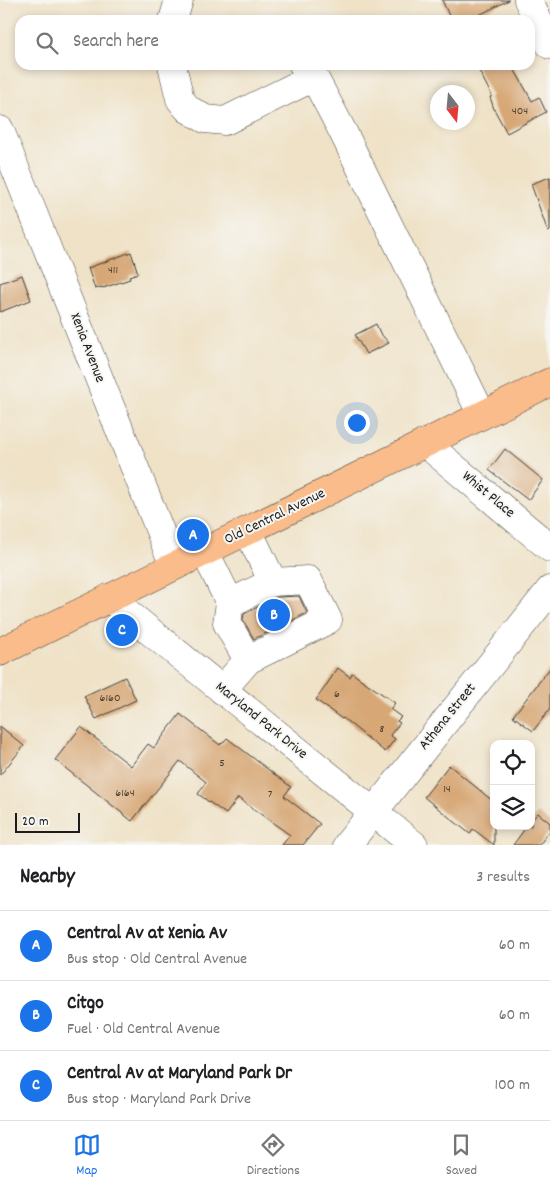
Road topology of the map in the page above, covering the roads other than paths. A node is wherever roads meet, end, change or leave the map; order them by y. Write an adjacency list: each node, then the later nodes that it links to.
1 (180, 0): 3 (street)
2 (528, 0): 4 (street)
3 (175, 15)
4 (550, 45)
5 (173, 70): 6 (street)
6 (308, 71): 9 (street)
7 (0, 130): 14 (street, Xenia Avenue)
8 (550, 382): 9 (main road, Old Central Avenue)
9 (482, 415): 10 (main road, Old Central Avenue)
10 (425, 443): 11 (main road, Old Central Avenue); 12 (street, Whist Place)
11 (248, 531): 13 (main road, Old Central Avenue); 15 (street)
12 (550, 548)
13 (204, 552): 14 (main road, Old Central Avenue); 18 (street)
14 (174, 566): 17 (main road, Old Central Avenue)
15 (273, 582): 18 (street); 20 (street)
16 (550, 590): 22 (street, Athena Street)
17 (109, 598): 19 (main road, Old Central Avenue); 21 (street, Maryland Park Drive)
18 (230, 603): 20 (street)
19 (0, 652)
20 (248, 660): 21 (street)
21 (222, 690): 22 (street, Maryland Park Drive)
22 (373, 812): 23 (street, Athena Street); 24 (street, Maryland Park Drive)
23 (347, 845)
24 (414, 845)

